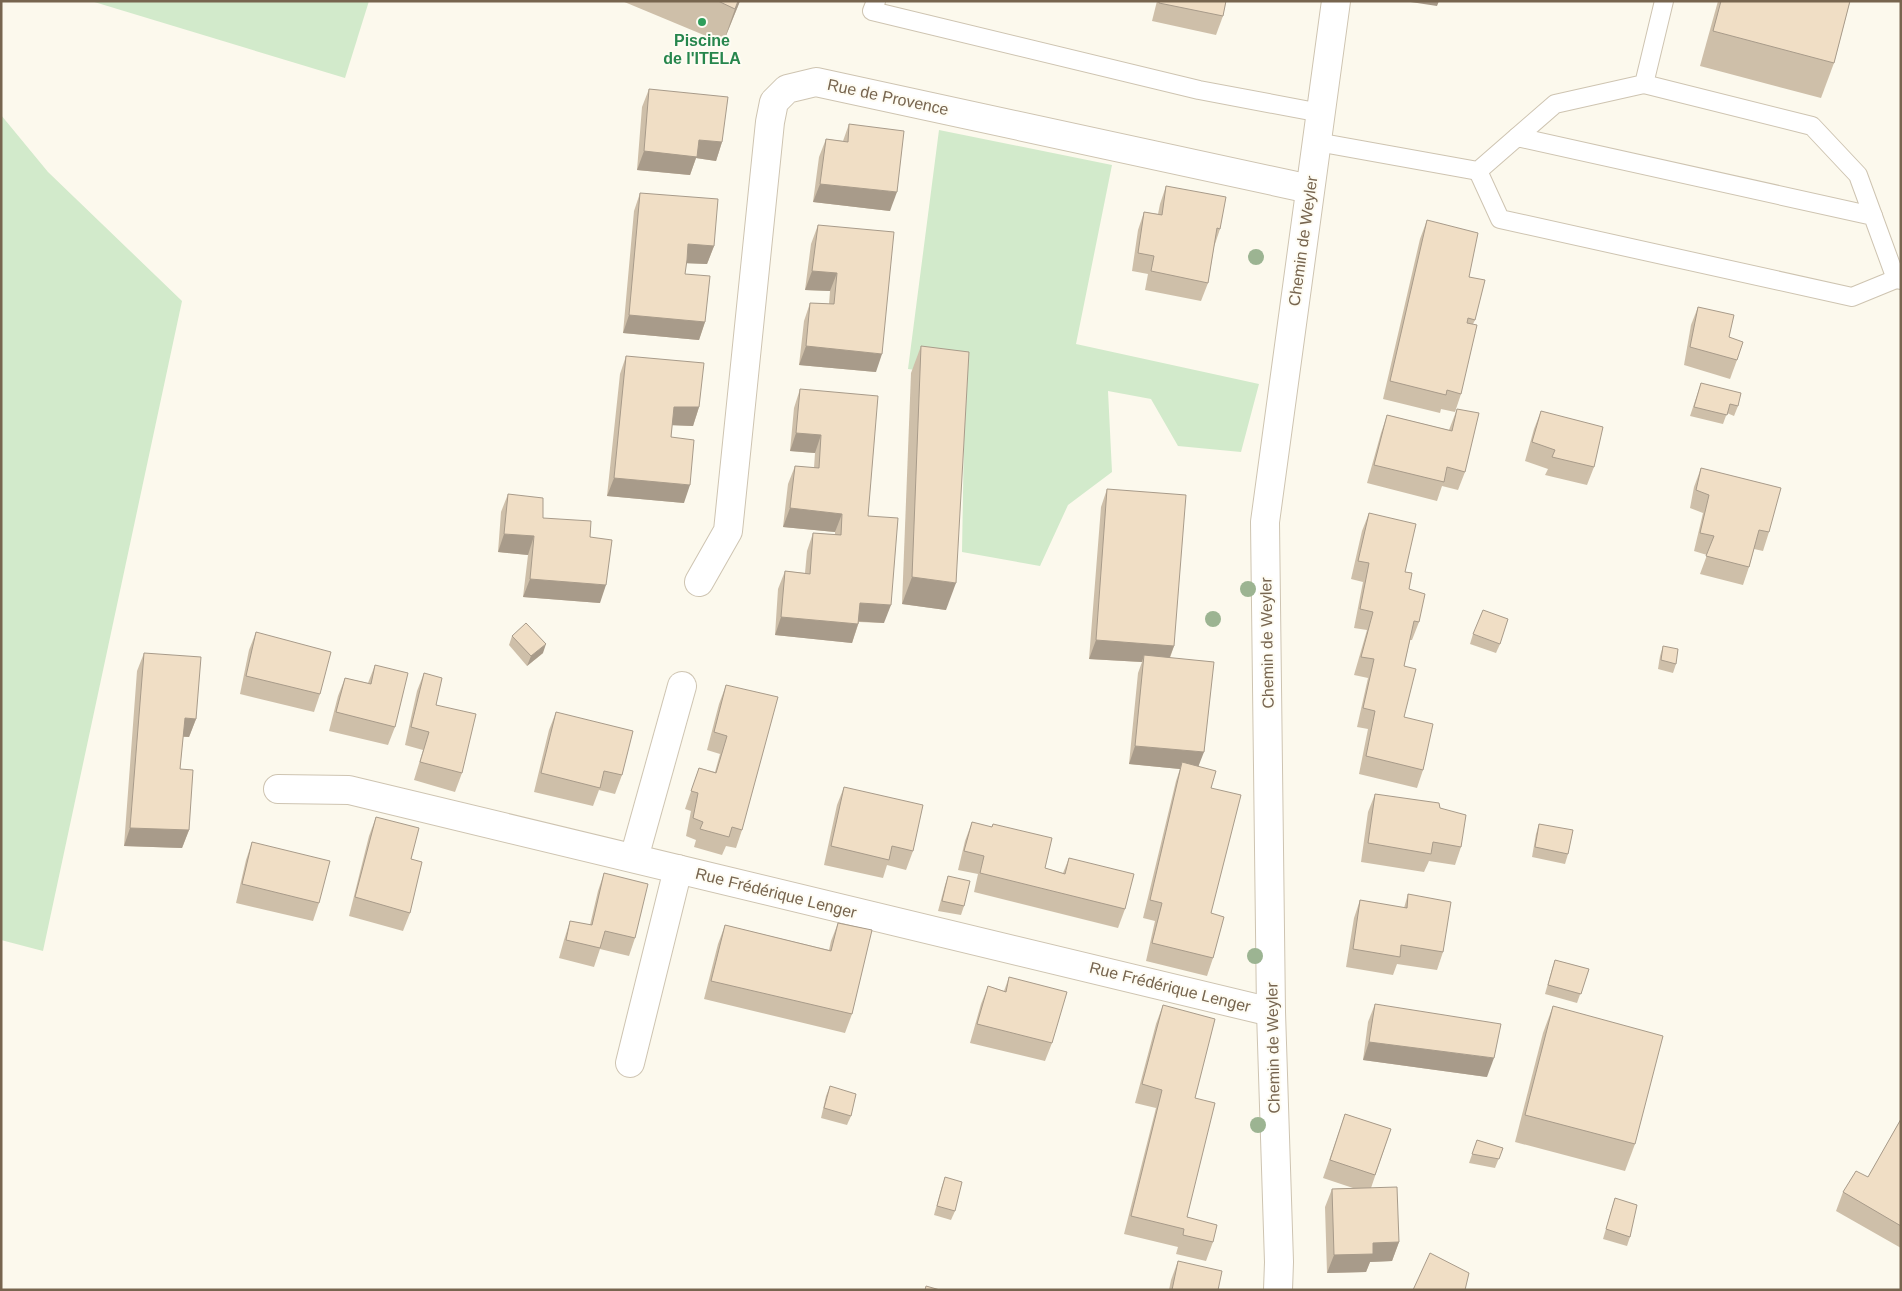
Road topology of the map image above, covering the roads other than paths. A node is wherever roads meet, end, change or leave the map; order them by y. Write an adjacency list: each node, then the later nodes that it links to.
1 (876, 1): 5 (lane)
2 (1336, 1): 5 (street, Chemin de Weyler)
3 (1664, 1): 4 (lane)
4 (1644, 84): 6 (lane); 10 (lane)
5 (1321, 113): 7 (street, Chemin de Weyler)
6 (1517, 137): 8 (lane); 10 (lane)
7 (1317, 142): 8 (lane); 9 (street, Chemin de Weyler)
8 (1478, 171): 11 (lane)
9 (1310, 189): 12 (street, Rue de Provence); 17 (street, Chemin de Weyler)
10 (1873, 216): 11 (lane)
11 (1898, 280)
12 (699, 582)
13 (682, 686): 15 (street)
14 (278, 789): 15 (street, Rue Frédérique Lenger)
15 (634, 858): 16 (street, Rue Frédérique Lenger)
16 (678, 869): 17 (street, Rue Frédérique Lenger); 18 (street)
17 (1271, 1012): 19 (street, Chemin de Weyler)
18 (630, 1063)
19 (1278, 1290)

